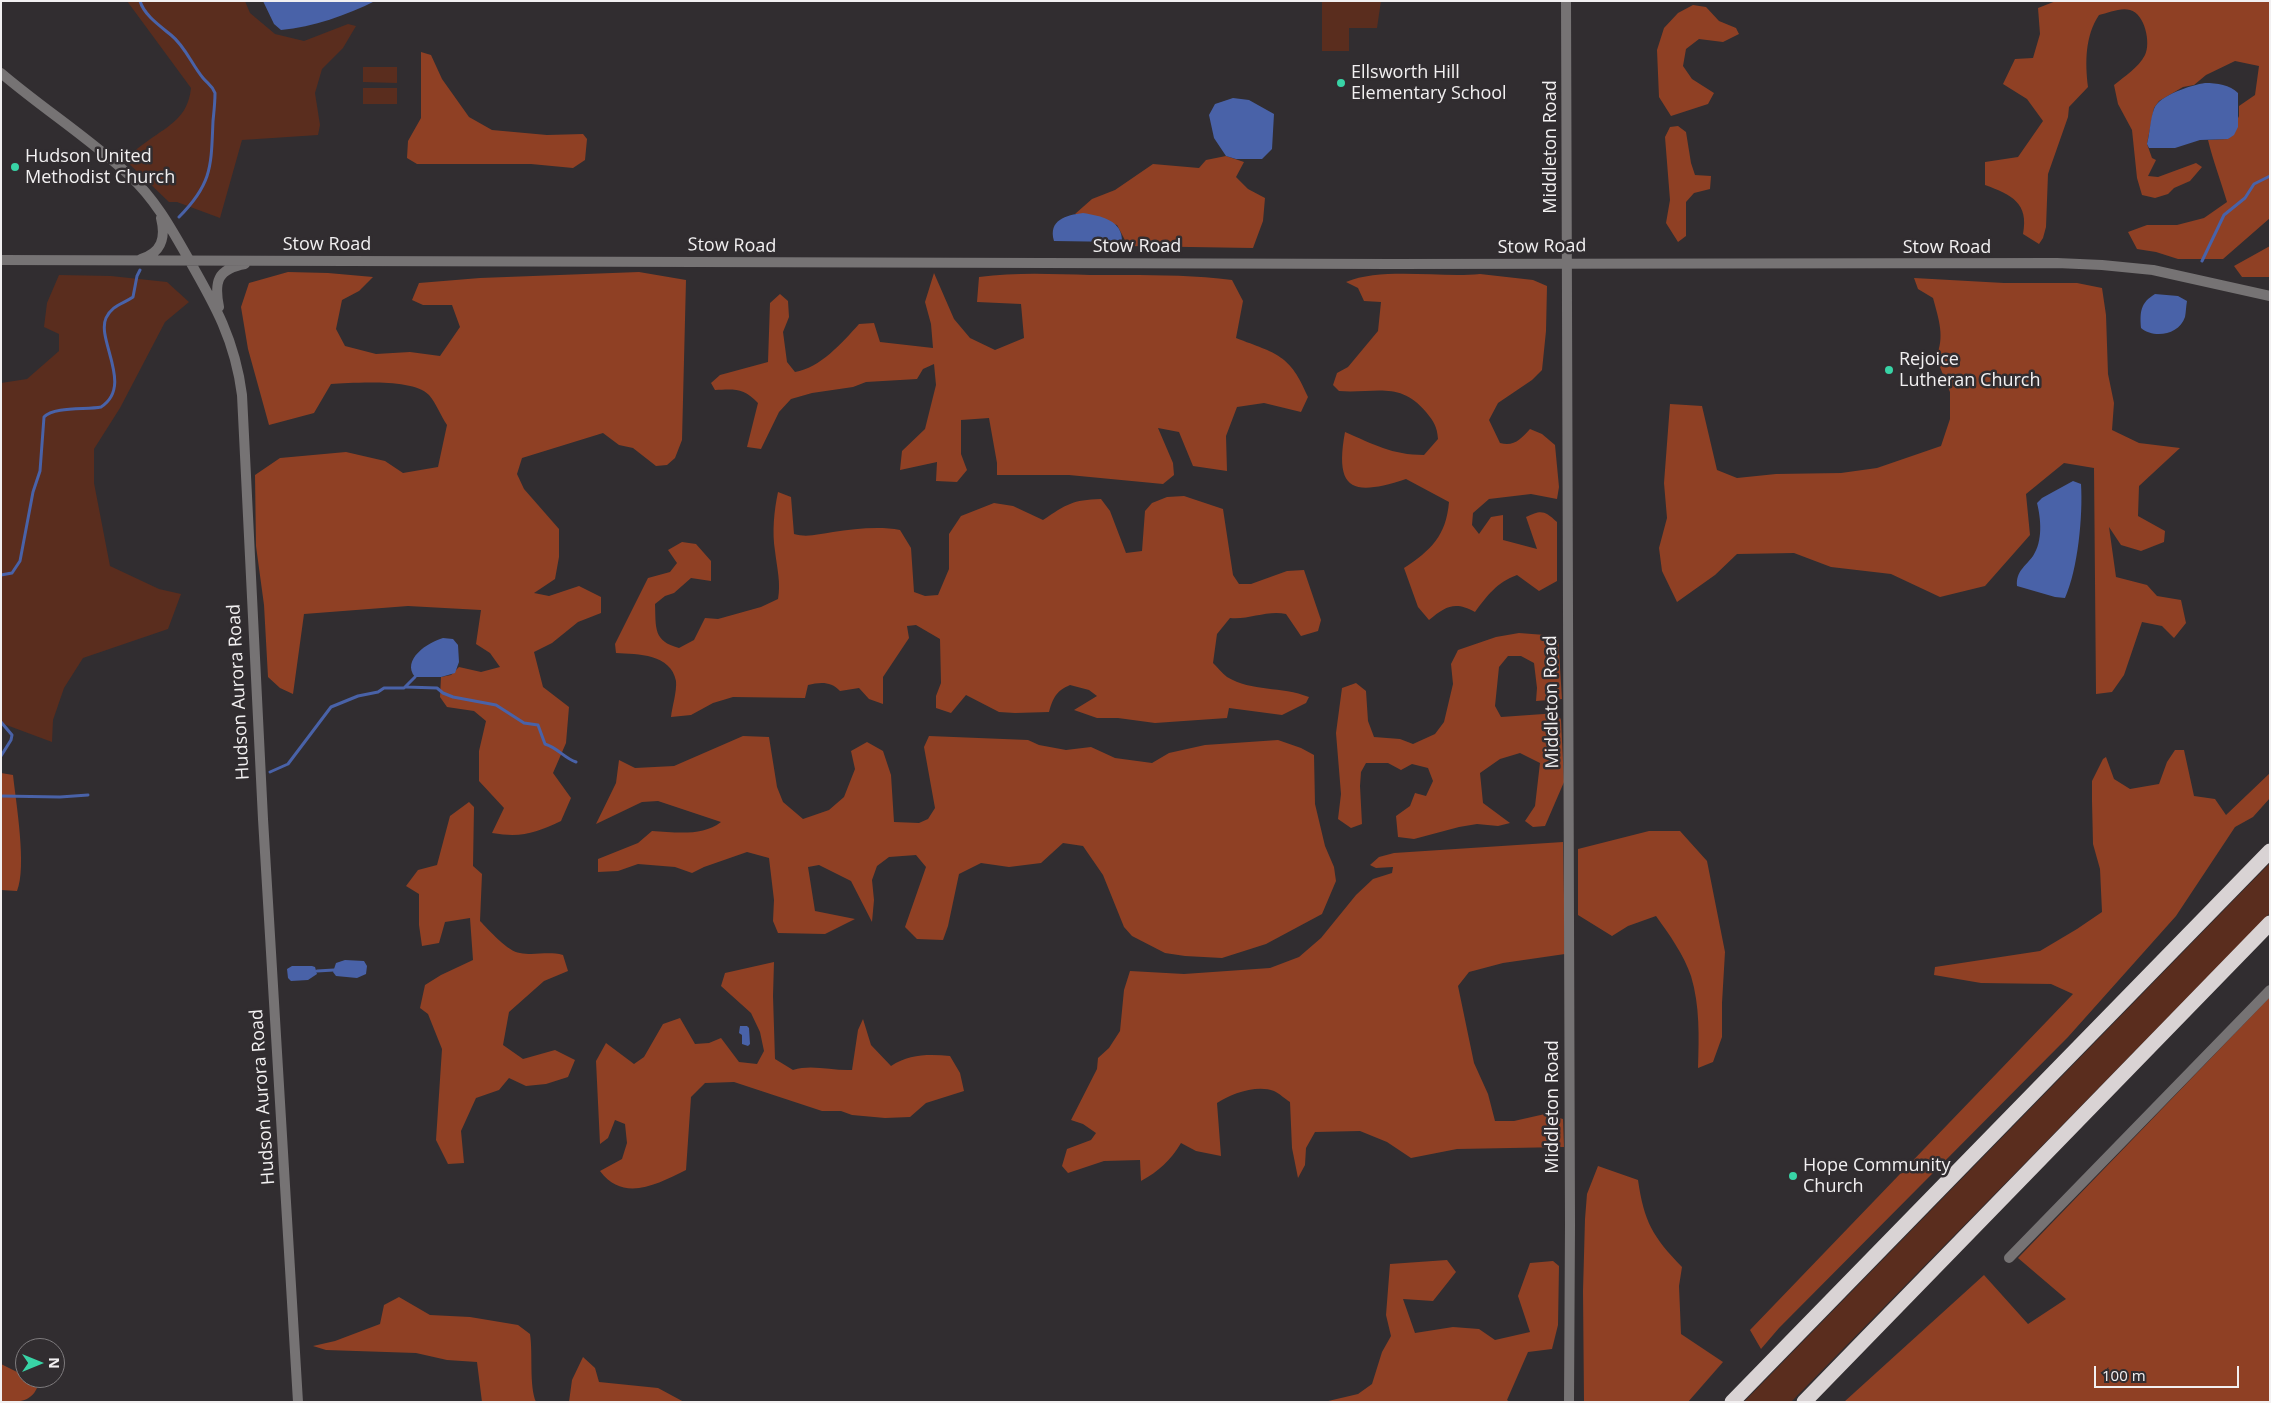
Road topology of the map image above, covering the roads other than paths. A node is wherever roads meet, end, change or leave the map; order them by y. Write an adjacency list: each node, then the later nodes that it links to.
1 (1566, 1): 8 (street, Middleton Road)
2 (1, 73): 3 (street, Hudson Aurora Road)
3 (159, 210): 5 (street); 6 (street, Hudson Aurora Road)
4 (1, 260): 5 (street, Stow Road)
5 (136, 261): 6 (street, Stow Road)
6 (190, 261): 7 (street, Stow Road); 10 (street, Hudson Aurora Road)
7 (260, 261): 8 (street, Stow Road); 10 (street)
8 (1566, 264): 9 (street, Stow Road); 16 (street, Middleton Road)
9 (2270, 296)
10 (221, 318): 15 (street, Hudson Aurora Road)
11 (2270, 851): 17 (highway)
12 (2270, 923): 18 (highway)
13 (2270, 990): 14 (street)
14 (2009, 1258)
15 (298, 1402)
16 (1569, 1402)
17 (1732, 1402)
18 (1804, 1402)

